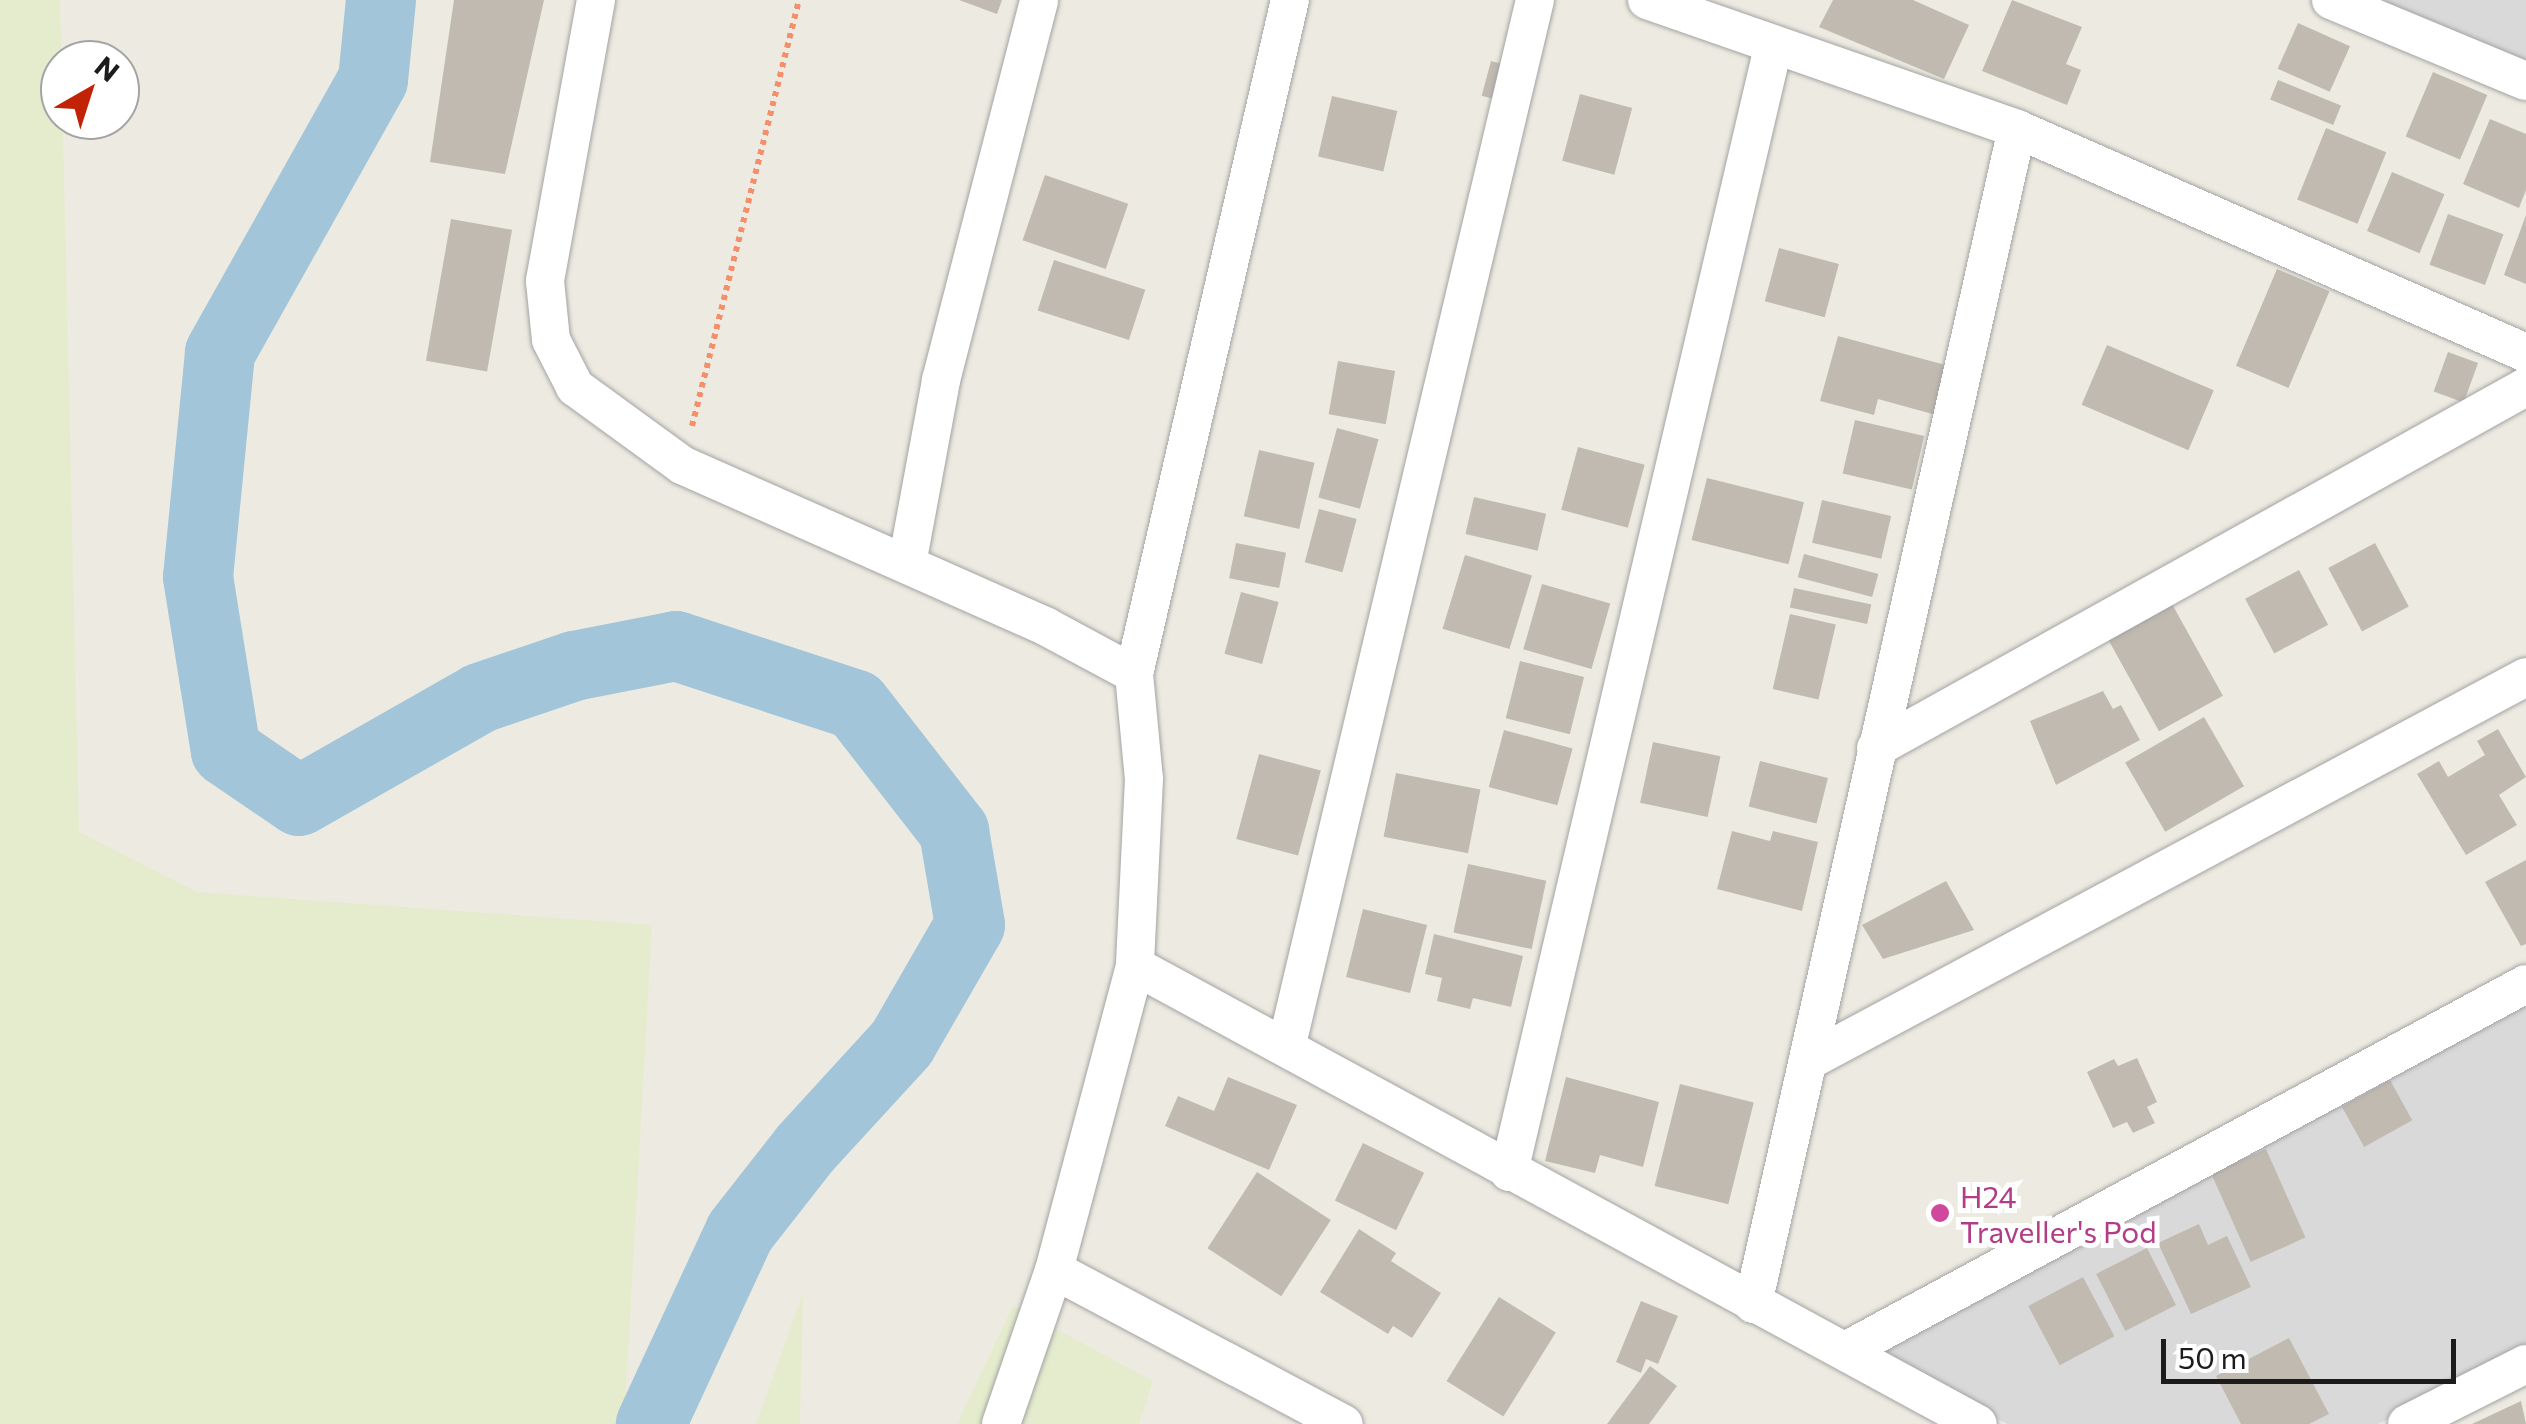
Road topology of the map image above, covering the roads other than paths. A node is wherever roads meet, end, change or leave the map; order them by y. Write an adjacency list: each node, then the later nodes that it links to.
1 (596, 0): 12 (street)
2 (1039, 0): 12 (street)
3 (1290, 0): 13 (street)
4 (1535, 0): 18 (street)
5 (1647, 0): 7 (street)
6 (2331, 0): 8 (street)
7 (1773, 47): 9 (street); 20 (street)
8 (2526, 81)
9 (2017, 129): 10 (street); 15 (street)
10 (2526, 353)
11 (2526, 387): 15 (street)
12 (908, 564): 13 (street)
13 (1134, 674): 16 (street)
14 (2526, 677): 19 (street)
15 (1876, 748): 19 (street)
16 (1135, 966): 18 (street); 21 (street)
17 (2526, 984): 23 (street)
18 (1286, 1044): 20 (street)
19 (1810, 1060): 22 (street)
20 (1509, 1172): 22 (street)
21 (1054, 1270): 25 (street); 26 (street)
22 (1753, 1304): 23 (street)
23 (1847, 1350): 27 (street)
24 (2526, 1364): 28 (street)
25 (1001, 1424)
26 (1344, 1424)
27 (1978, 1424)
28 (2408, 1424)

